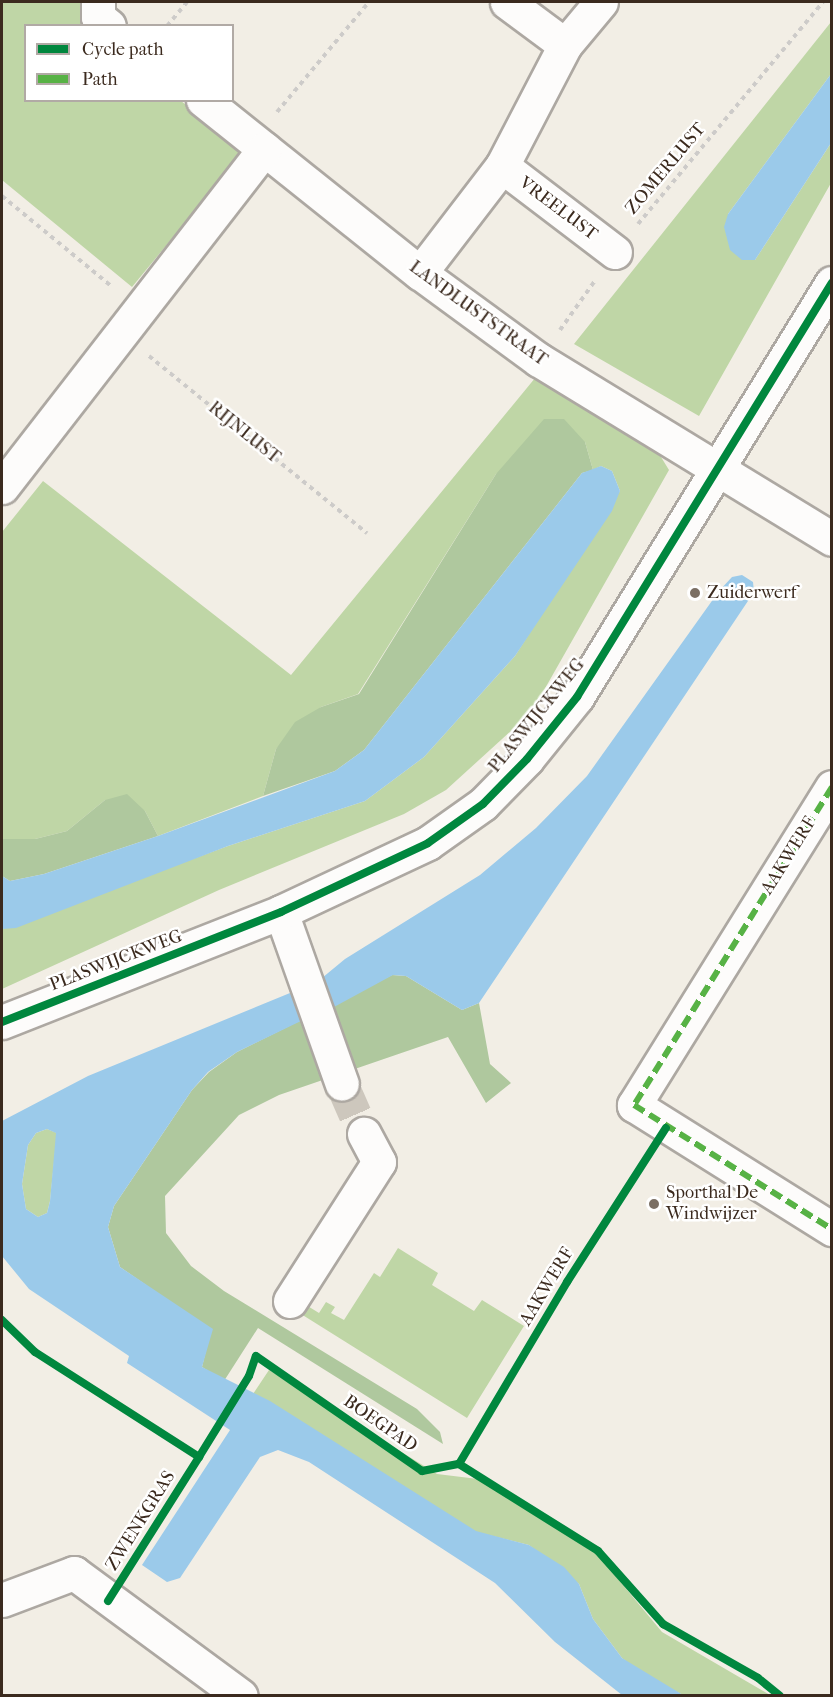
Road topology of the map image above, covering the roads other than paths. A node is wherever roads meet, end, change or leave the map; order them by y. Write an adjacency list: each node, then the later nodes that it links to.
1 (98, 2): 4 (street)
2 (507, 2): 5 (street)
3 (601, 2): 5 (street, VREELUST)
4 (107, 24)
5 (565, 45): 8 (street, VREELUST)
6 (205, 102): 7 (street, LANDLUSTSTRAAT)
7 (259, 145): 10 (street, LANDLUSTSTRAAT); 13 (street)
8 (502, 166): 9 (street, VREELUST); 10 (street, VREELUST)
9 (615, 252)
10 (420, 273): 12 (street, LANDLUSTSTRAAT)
11 (831, 284): 12 (street, PLASWIJCKWEG)
12 (716, 469): 14 (street); 16 (street, PLASWIJCKWEG)
13 (2, 486)
14 (831, 539)
15 (831, 787): 20 (street, AAKWERF)
16 (281, 912): 17 (street, PLASWIJCKWEG); 18 (street)
17 (2, 1022)
18 (342, 1084)
19 (364, 1134): 21 (street)
20 (831, 1229)
21 (290, 1301)
22 (2, 1600): 23 (street, ZWENKGRAS)
23 (235, 1694)

